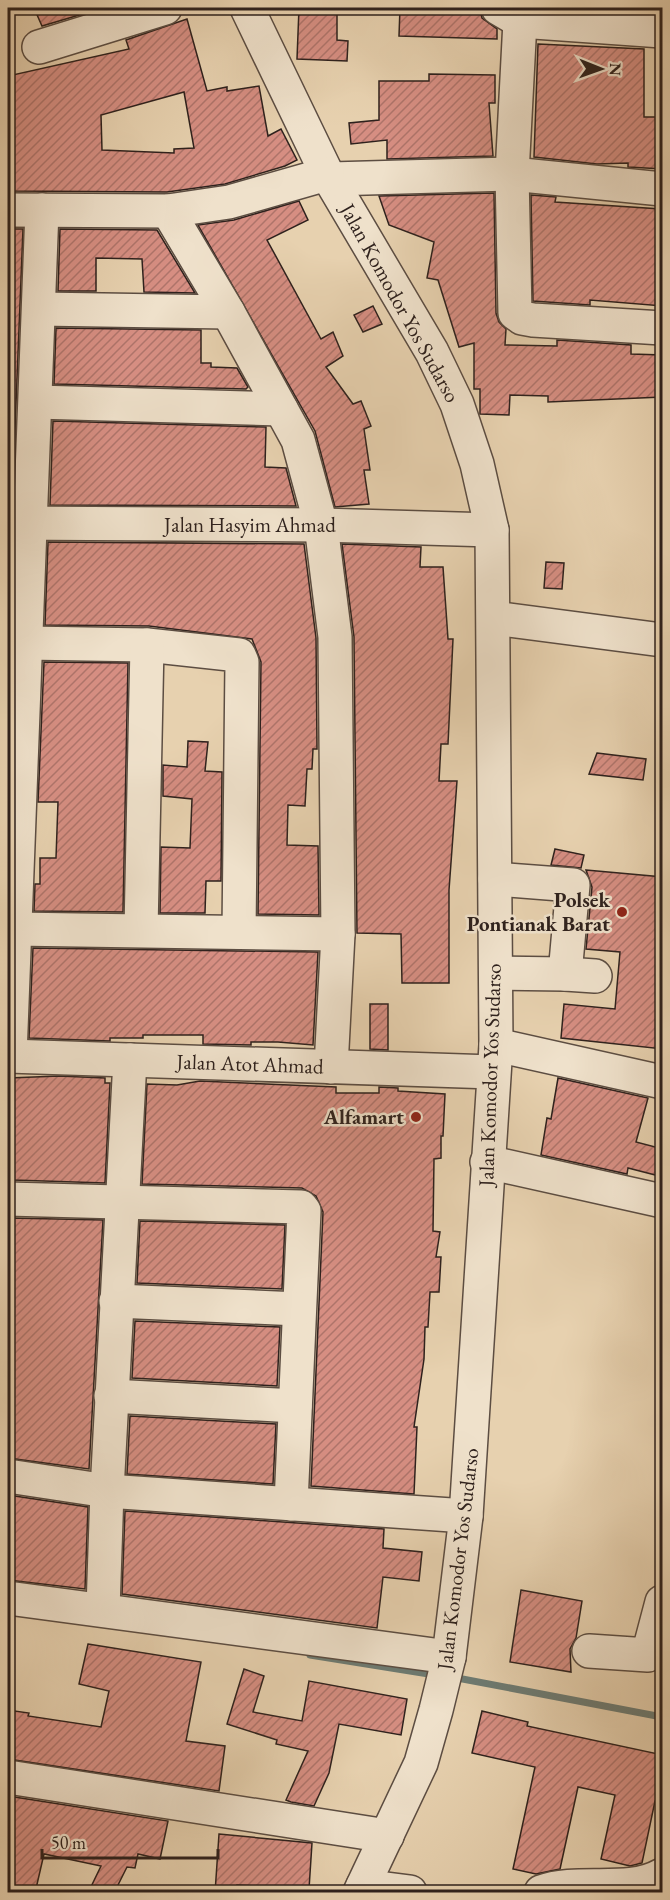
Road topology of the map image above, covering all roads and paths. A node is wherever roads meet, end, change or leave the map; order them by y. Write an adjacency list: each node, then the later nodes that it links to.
1 (165, 8): 5 (street)
2 (247, 8): 7 (street, Jalan Komodor Yos Sudarso)
3 (509, 14): 4 (street); 6 (street)
4 (663, 31)
5 (39, 47)
6 (512, 174): 7 (street); 8 (street); 14 (street)
7 (329, 177): 11 (street); 19 (street, Jalan Komodor Yos Sudarso)
8 (663, 189)
9 (8, 210): 10 (street)
10 (42, 210): 11 (street); 12 (street)
11 (168, 211): 13 (street)
12 (39, 309): 13 (street); 15 (street)
13 (228, 312): 16 (street)
14 (663, 328)
15 (36, 402): 16 (street); 17 (street)
16 (281, 409): 18 (street)
17 (18, 523): 18 (street, Jalan Hasyim Ahmad); 22 (street)
18 (321, 525): 19 (street, Jalan Hasyim Ahmad); 28 (street)
19 (492, 530): 20 (street, Jalan Komodor Yos Sudarso)
20 (494, 618): 21 (street); 24 (street, Jalan Komodor Yos Sudarso)
21 (663, 640)
22 (26, 643): 23 (street); 25 (street)
23 (147, 645): 26 (street); 27 (street)
24 (495, 879): 29 (street, Jalan Komodor Yos Sudarso); 29 (street)
25 (14, 930): 26 (street); 30 (street)
26 (141, 930): 27 (street)
27 (239, 932): 28 (street)
28 (338, 934): 33 (street)
29 (496, 973): 31 (street, Jalan Komodor Yos Sudarso)
30 (8, 1056): 32 (street, Jalan Atot Ahmad)
31 (494, 1058): 33 (street, Jalan Atot Ahmad); 34 (street, Jalan Atot Ahmad); 35 (street, Jalan Komodor Yos Sudarso)
32 (130, 1060): 33 (street, Jalan Atot Ahmad); 38 (street)
33 (331, 1067)
34 (663, 1082)
35 (487, 1162): 37 (street); 46 (street, Jalan Komodor Yos Sudarso)
36 (8, 1199): 38 (street)
37 (663, 1201)
38 (121, 1204): 39 (street); 40 (street)
39 (116, 1301): 40 (street); 41 (street)
40 (299, 1309): 42 (street)
41 (111, 1396): 42 (street); 44 (street)
42 (295, 1406): 45 (street)
43 (8, 1476): 44 (street)
44 (107, 1491): 45 (street); 49 (street)
45 (291, 1504): 46 (street)
46 (466, 1516): 51 (street, Jalan Komodor Yos Sudarso)
47 (8, 1598): 49 (street)
48 (663, 1602): 50 (street)
49 (103, 1609): 51 (street)
50 (589, 1651)
51 (448, 1661): 53 (street, Jalan Komodor Yos Sudarso)
52 (8, 1777): 53 (street)
53 (387, 1836): 55 (street, Jalan Komodor Yos Sudarso)
54 (653, 1883): 57 (street)
55 (362, 1889): 56 (street)
56 (410, 1893)
57 (541, 1893)

